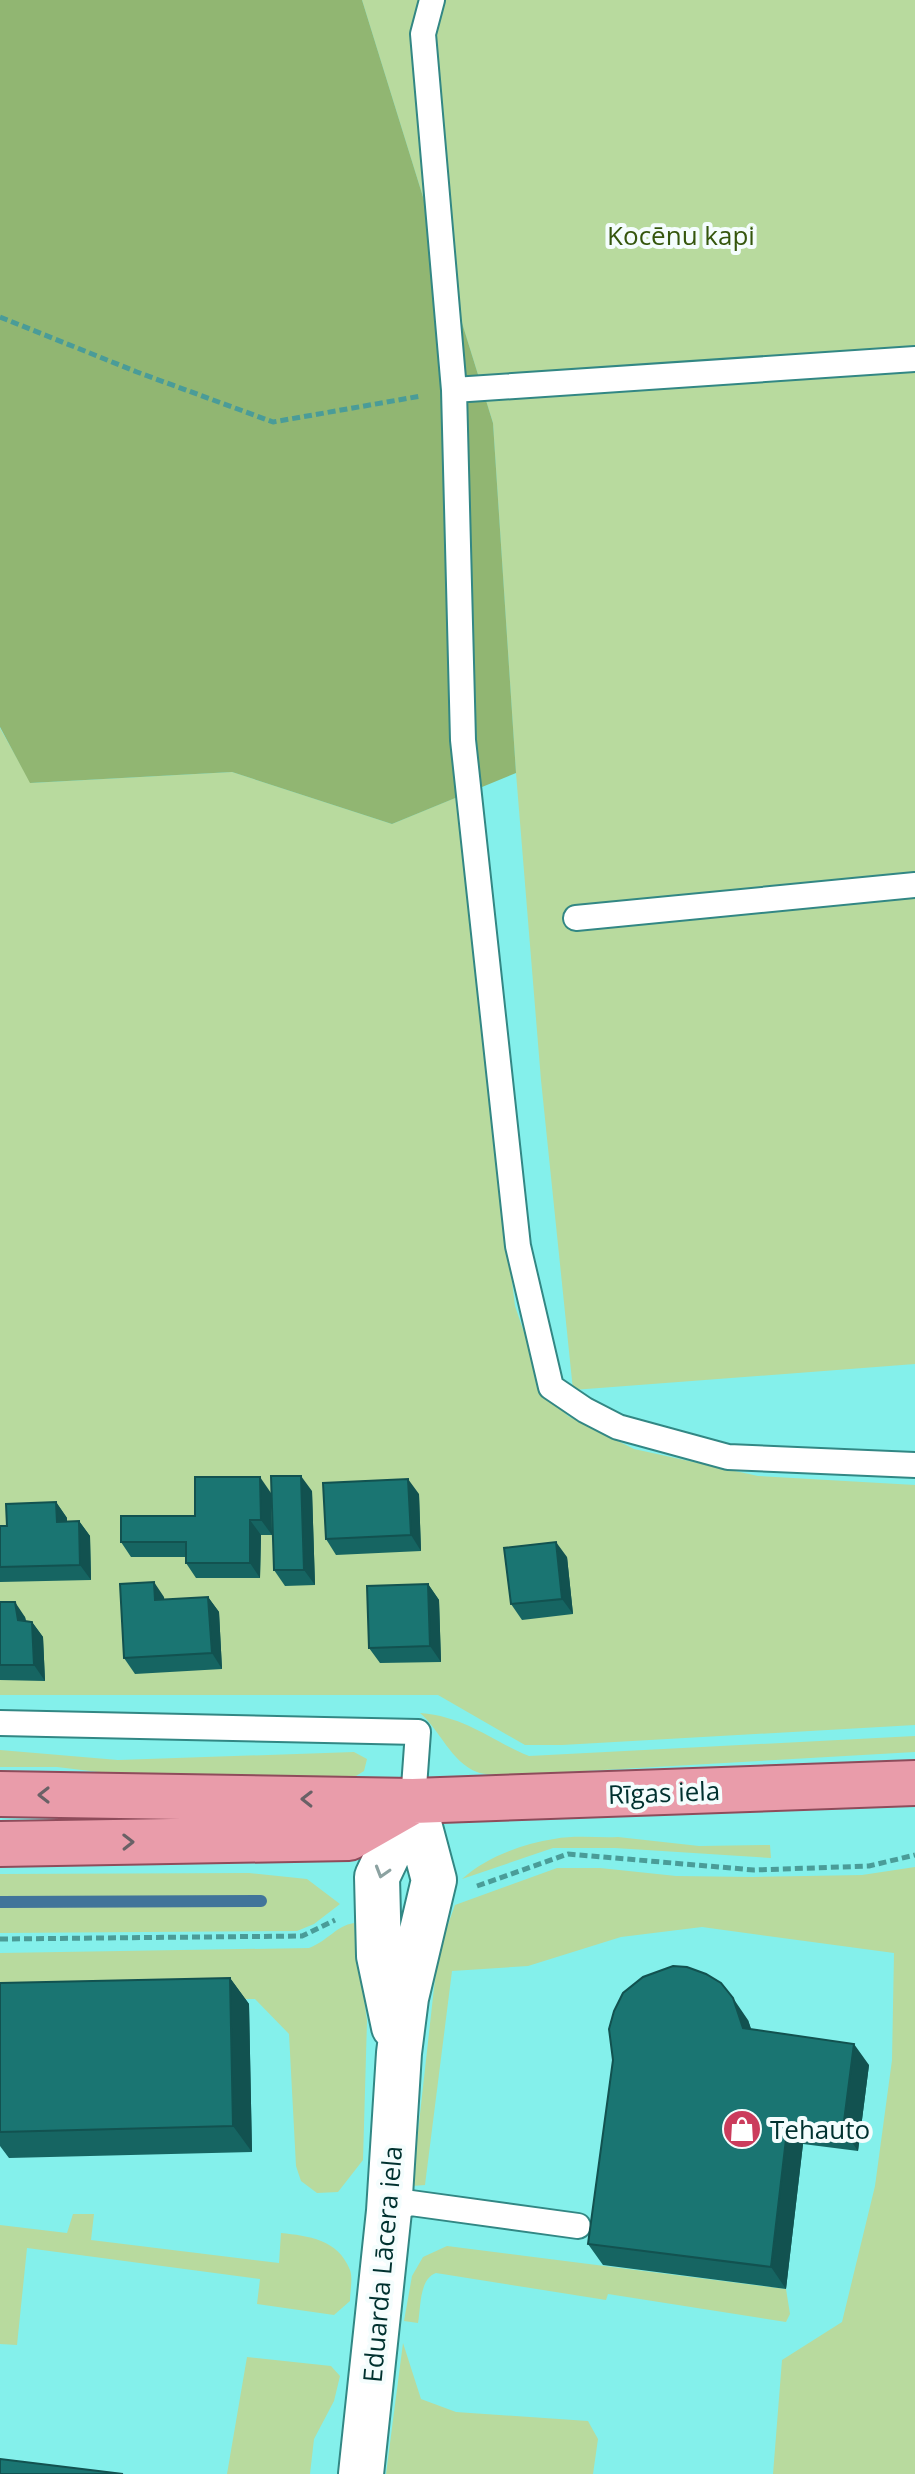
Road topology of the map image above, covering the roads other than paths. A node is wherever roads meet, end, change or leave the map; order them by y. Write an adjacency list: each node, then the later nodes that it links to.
1 (432, 0): 3 (lane)
2 (915, 359): 3 (lane)
3 (454, 390): 6 (lane)
4 (915, 885): 5 (lane)
5 (576, 918)
6 (915, 1465)
7 (0, 1723): 10 (lane)
8 (915, 1783): 10 (main road, Rīgas iela)
9 (0, 1794): 10 (main road, Rīgas iela, one-way to 9)
10 (413, 1801): 11 (main road, Rīgas iela, one-way to 10); 12 (street, Eduarda Lācera iela)
11 (0, 1844)
12 (389, 2211): 13 (lane); 14 (street, Eduarda Lācera iela)
13 (578, 2226)
14 (361, 2474)

